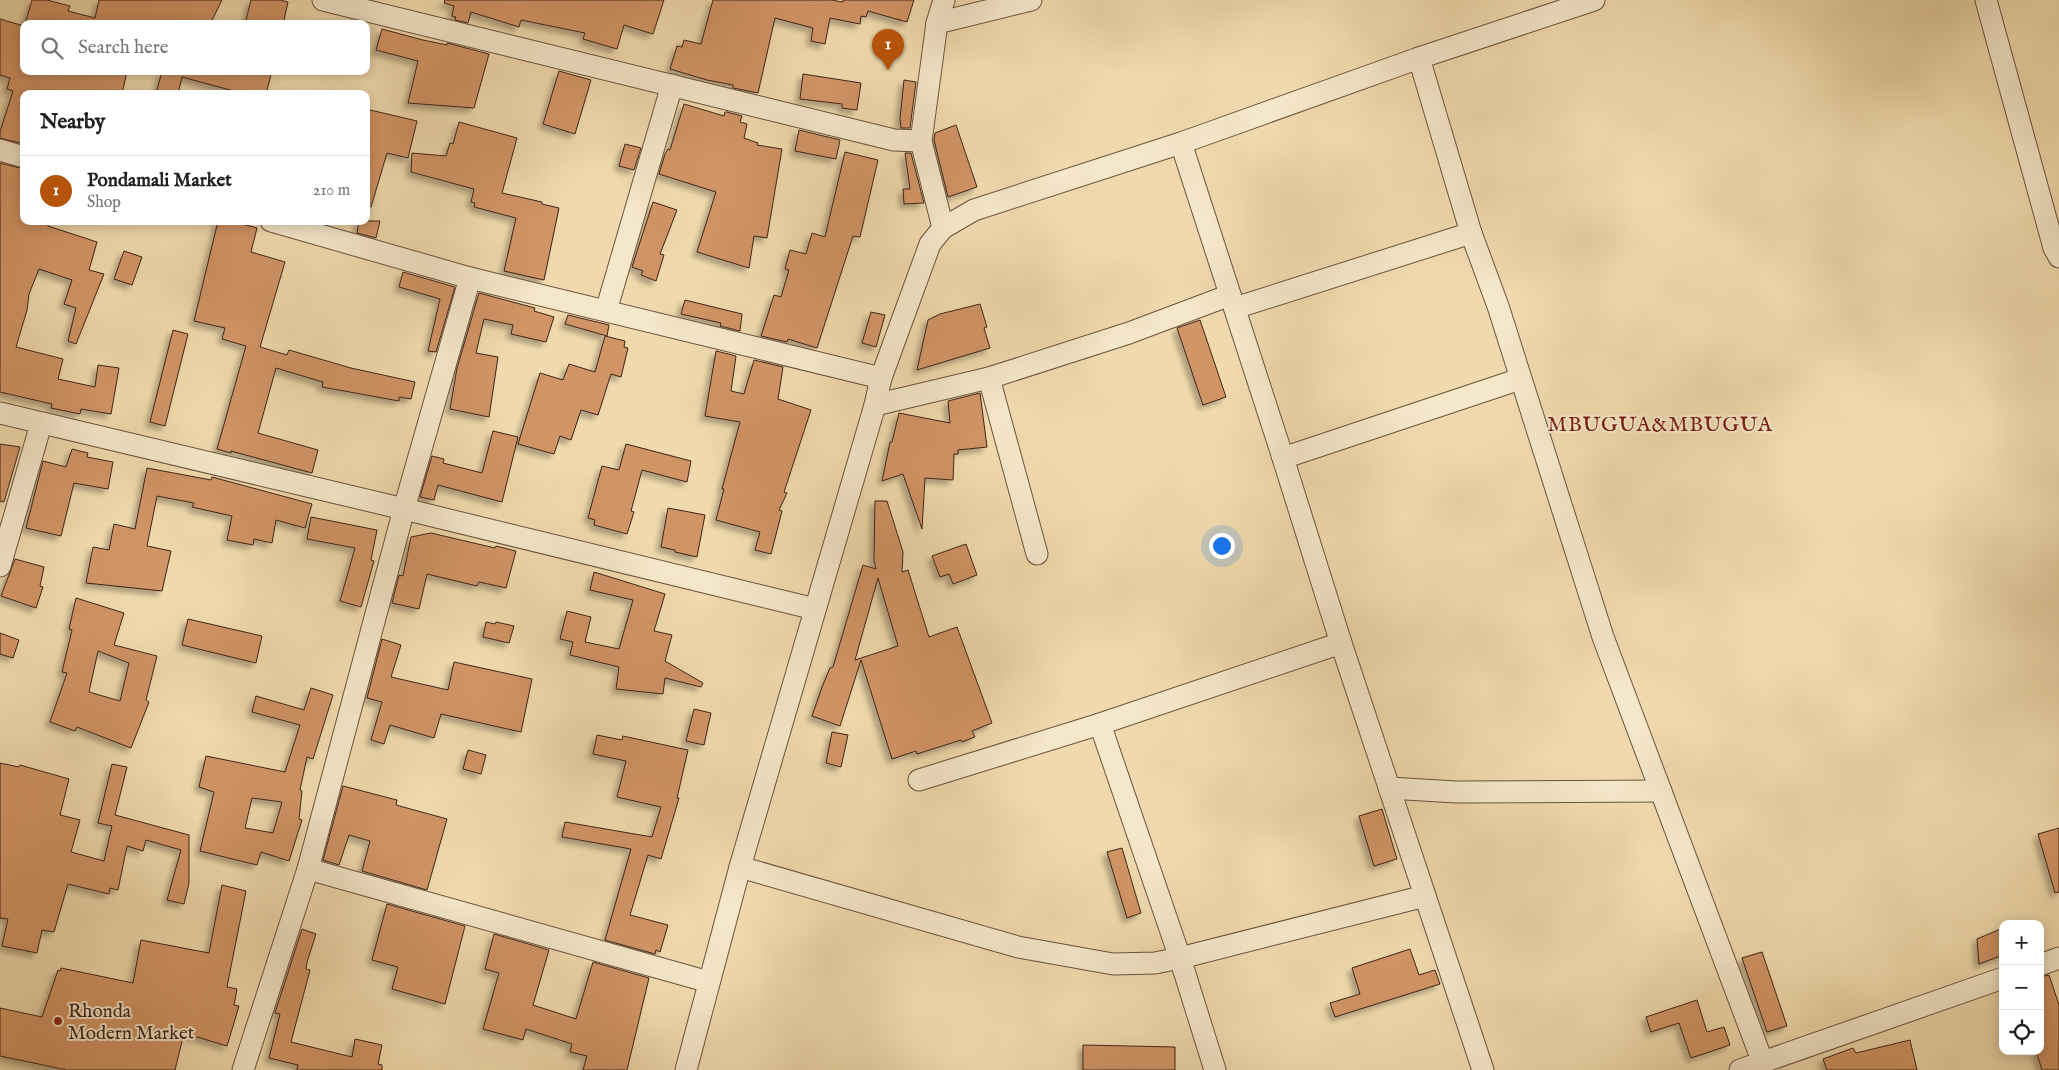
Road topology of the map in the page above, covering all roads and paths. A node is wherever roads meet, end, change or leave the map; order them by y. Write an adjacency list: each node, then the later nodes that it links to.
1 (323, 0): 9 (street)
2 (944, 0): 7 (street)
3 (1031, 0): 7 (street)
4 (1594, 0): 6 (street)
5 (1986, 0): 17 (street)
6 (1547, 7): 8 (street)
7 (937, 23): 10 (street)
8 (1418, 58): 11 (street); 16 (street)
9 (672, 85): 10 (street); 20 (street)
10 (921, 141): 15 (street)
11 (1180, 143): 15 (street); 19 (street)
12 (0, 150): 13 (street)
13 (20, 155)
14 (284, 225): 18 (street)
15 (943, 228): 21 (street)
16 (1471, 233): 19 (street); 23 (street)
17 (2059, 256)
18 (470, 278): 20 (street); 28 (street)
19 (1233, 302): 22 (street); 27 (street)
20 (606, 311): 21 (street)
21 (881, 378): 24 (street)
22 (989, 378): 24 (street); 29 (street)
23 (1520, 379): 27 (street); 36 (street)
24 (875, 405): 31 (street)
25 (0, 413): 26 (street)
26 (41, 424): 28 (street); 30 (street)
27 (1283, 458): 32 (street)
28 (404, 510): 31 (street); 38 (street)
29 (1037, 554)
30 (0, 566)
31 (816, 609): 37 (street)
32 (1341, 644): 33 (street); 35 (street)
33 (1100, 724): 34 (street); 40 (street)
34 (919, 780)
35 (1389, 788): 36 (street); 39 (street)
36 (1661, 791): 45 (street)
37 (740, 867): 40 (street); 44 (street)
38 (308, 869): 44 (street); 46 (street)
39 (1425, 896): 40 (street); 49 (street)
40 (1180, 958): 48 (street)
41 (2059, 958): 42 (street)
42 (2044, 964)
43 (1999, 979): 45 (street)
44 (709, 982): 47 (street)
45 (1763, 1063): 50 (street)
46 (243, 1070)
47 (686, 1070)
48 (1215, 1070)
49 (1483, 1070)
50 (1740, 1070)

